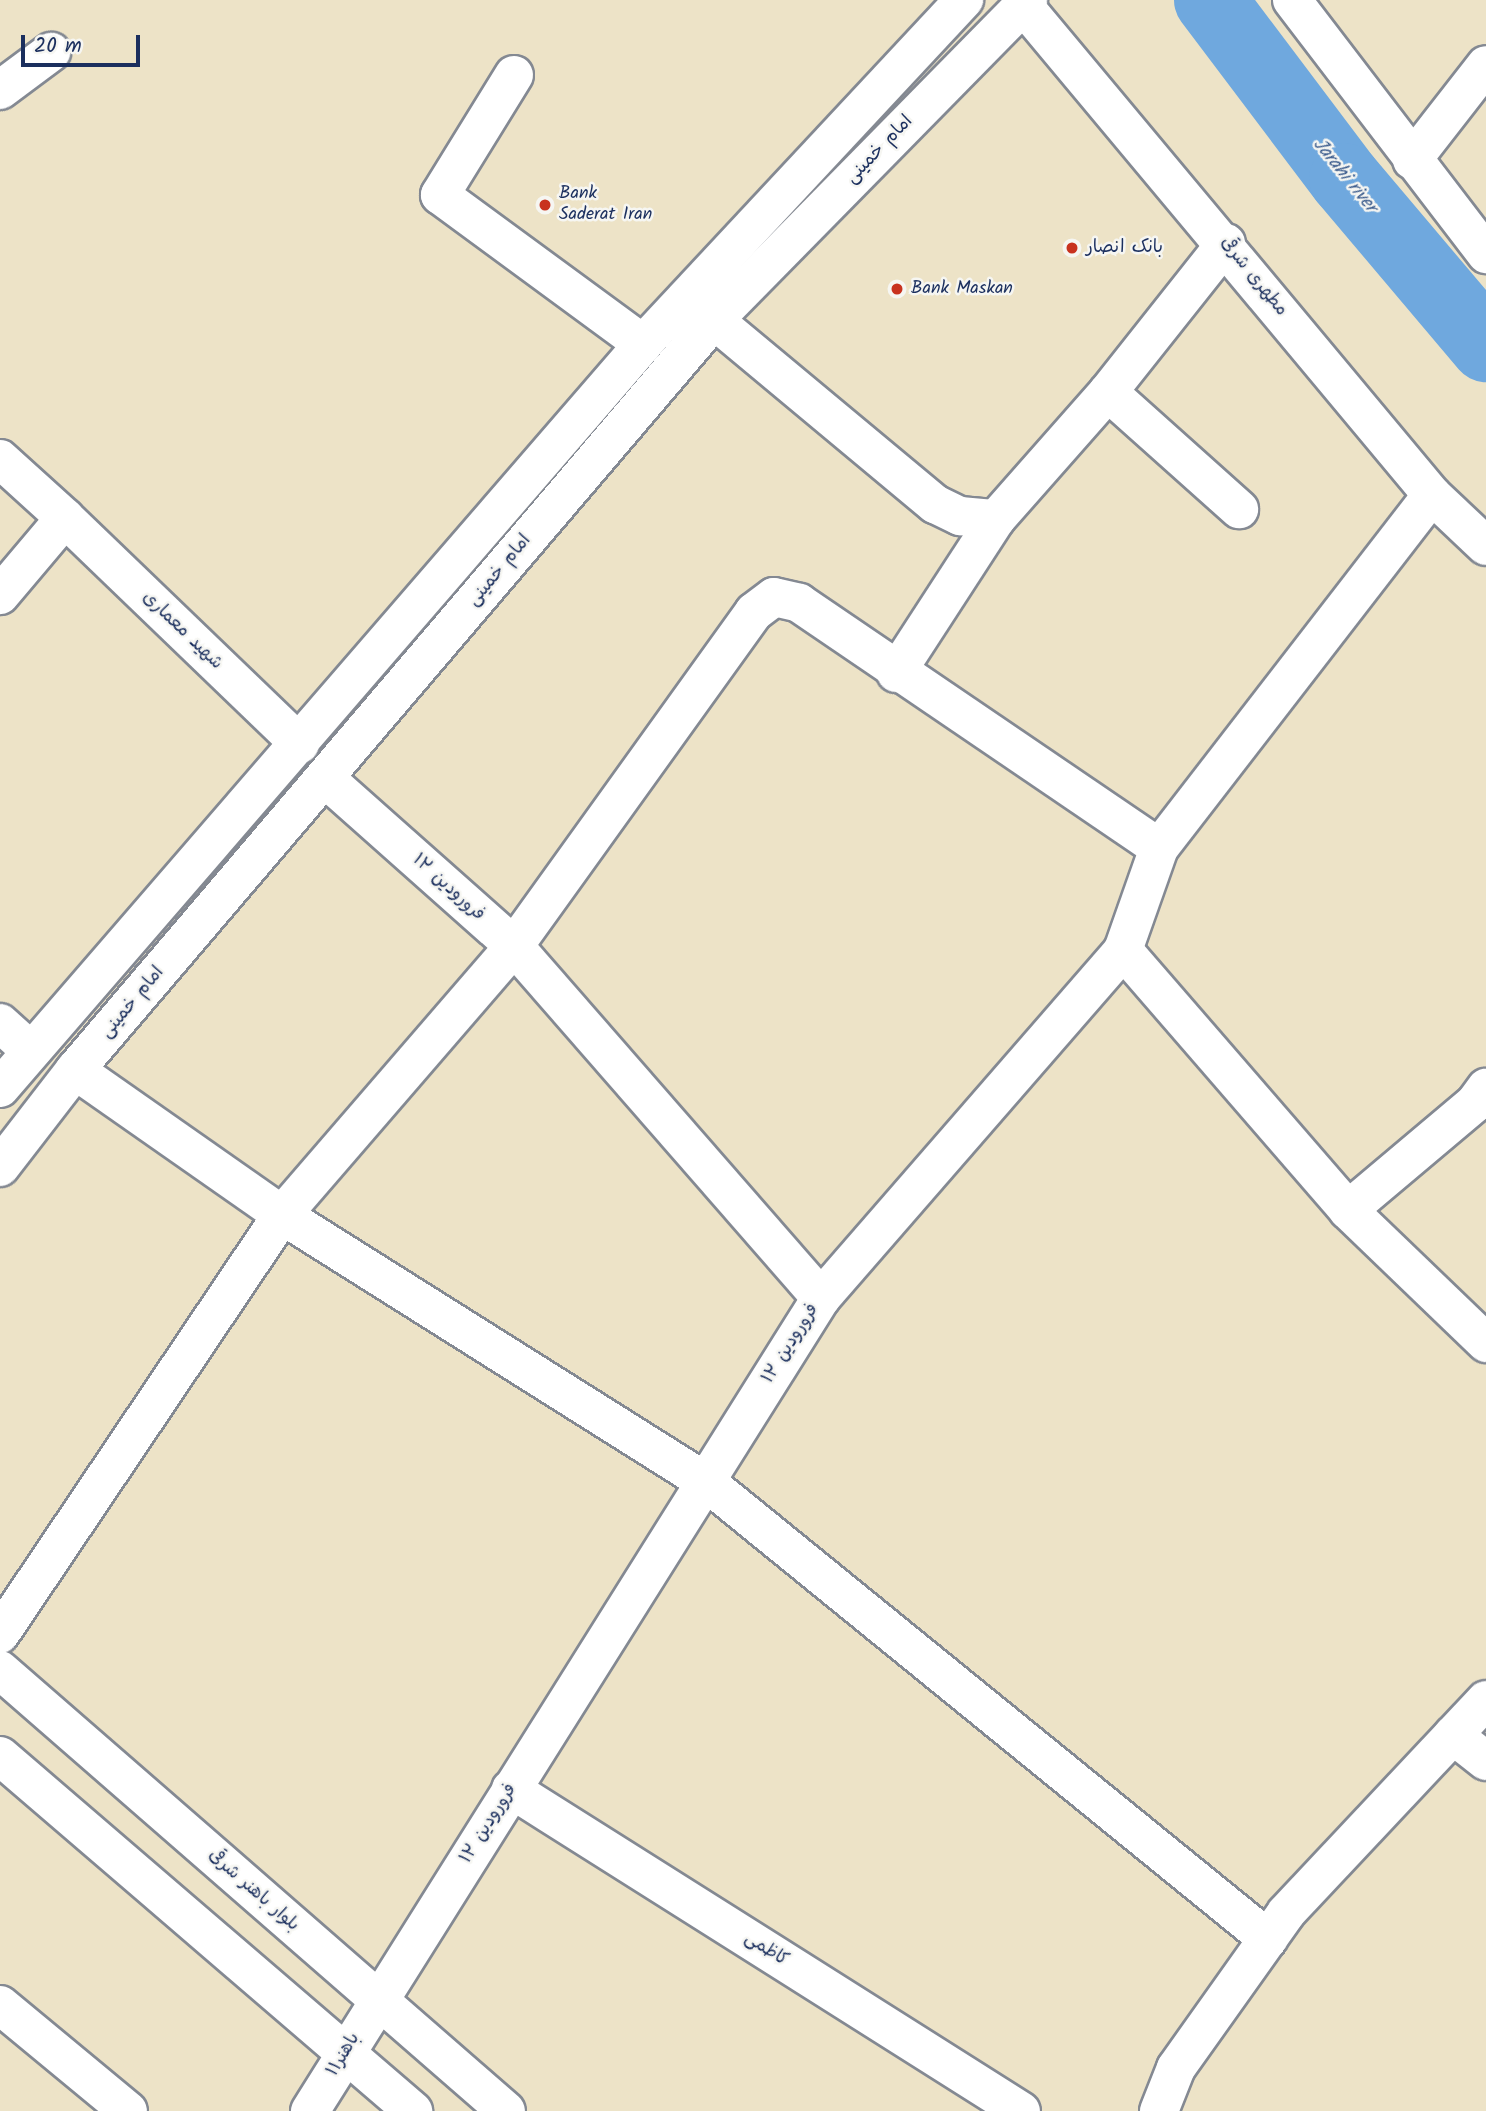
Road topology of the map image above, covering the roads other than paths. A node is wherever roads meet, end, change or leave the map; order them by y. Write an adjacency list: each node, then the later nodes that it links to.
1 (964, 0): 12 (street)
2 (1292, 0): 8 (street)
3 (1026, 2): 9 (street, مطهری شرقی); 11 (street, امام خمینی)
4 (51, 52): 7 (street)
5 (1486, 65): 8 (street)
6 (514, 75): 12 (street)
7 (0, 89)
8 (1412, 160): 10 (street)
9 (1226, 243): 13 (street); 15 (street, مطهری شرقی)
10 (1486, 254)
11 (714, 320): 18 (street); 23 (street, امام خمینی)
12 (643, 344): 22 (street)
13 (1108, 392): 16 (street); 18 (street)
14 (0, 459): 17 (street, شهید معماری)
15 (1432, 495): 19 (street, مطهری شرقی); 24 (street)
16 (1239, 509)
17 (65, 518): 20 (street); 22 (street, شهید معماری)
18 (996, 519): 21 (street)
19 (1486, 546)
20 (0, 595)
21 (896, 673): 24 (street); 25 (street)
22 (300, 744): 28 (street)
23 (325, 778): 25 (street, ۱۲ فرورودین); 29 (street, امام خمینی)
24 (1158, 848): 26 (street)
25 (514, 946): 34 (street); 35 (street, ۱۲ فرورودین)
26 (1123, 950): 33 (street); 35 (street)
27 (0, 1023): 28 (street)
28 (31, 1051): 30 (street)
29 (75, 1070): 32 (street, امام خمینی); 34 (street)
30 (0, 1088)
31 (1482, 1099): 33 (street)
32 (0, 1167)
33 (1348, 1210): 36 (street)
34 (282, 1215): 37 (street); 38 (street)
35 (821, 1298): 37 (street, ۱۲ فرورودین)
36 (1486, 1343)
37 (705, 1481): 44 (street, ۱۲ فرورودین); 45 (street)
38 (0, 1634)
39 (0, 1670): 46 (street, بلوار باهنر شرقی)
40 (1486, 1700): 41 (street)
41 (1453, 1735): 43 (street); 45 (street)
42 (0, 1756): 48 (street)
43 (1486, 1761)
44 (511, 1790): 46 (street, ۱۲ فرورودین); 53 (street, کاظمی)
45 (1268, 1939): 54 (street)
46 (378, 2000): 48 (street, باهنر۱۱); 52 (street, بلوار باهنر شرقی)
47 (0, 2005): 49 (street)
48 (345, 2053): 50 (street, باهنر۱۱); 51 (street)
49 (128, 2111)
50 (310, 2111)
51 (413, 2111)
52 (506, 2111)
53 (1021, 2111)
54 (1159, 2111)

